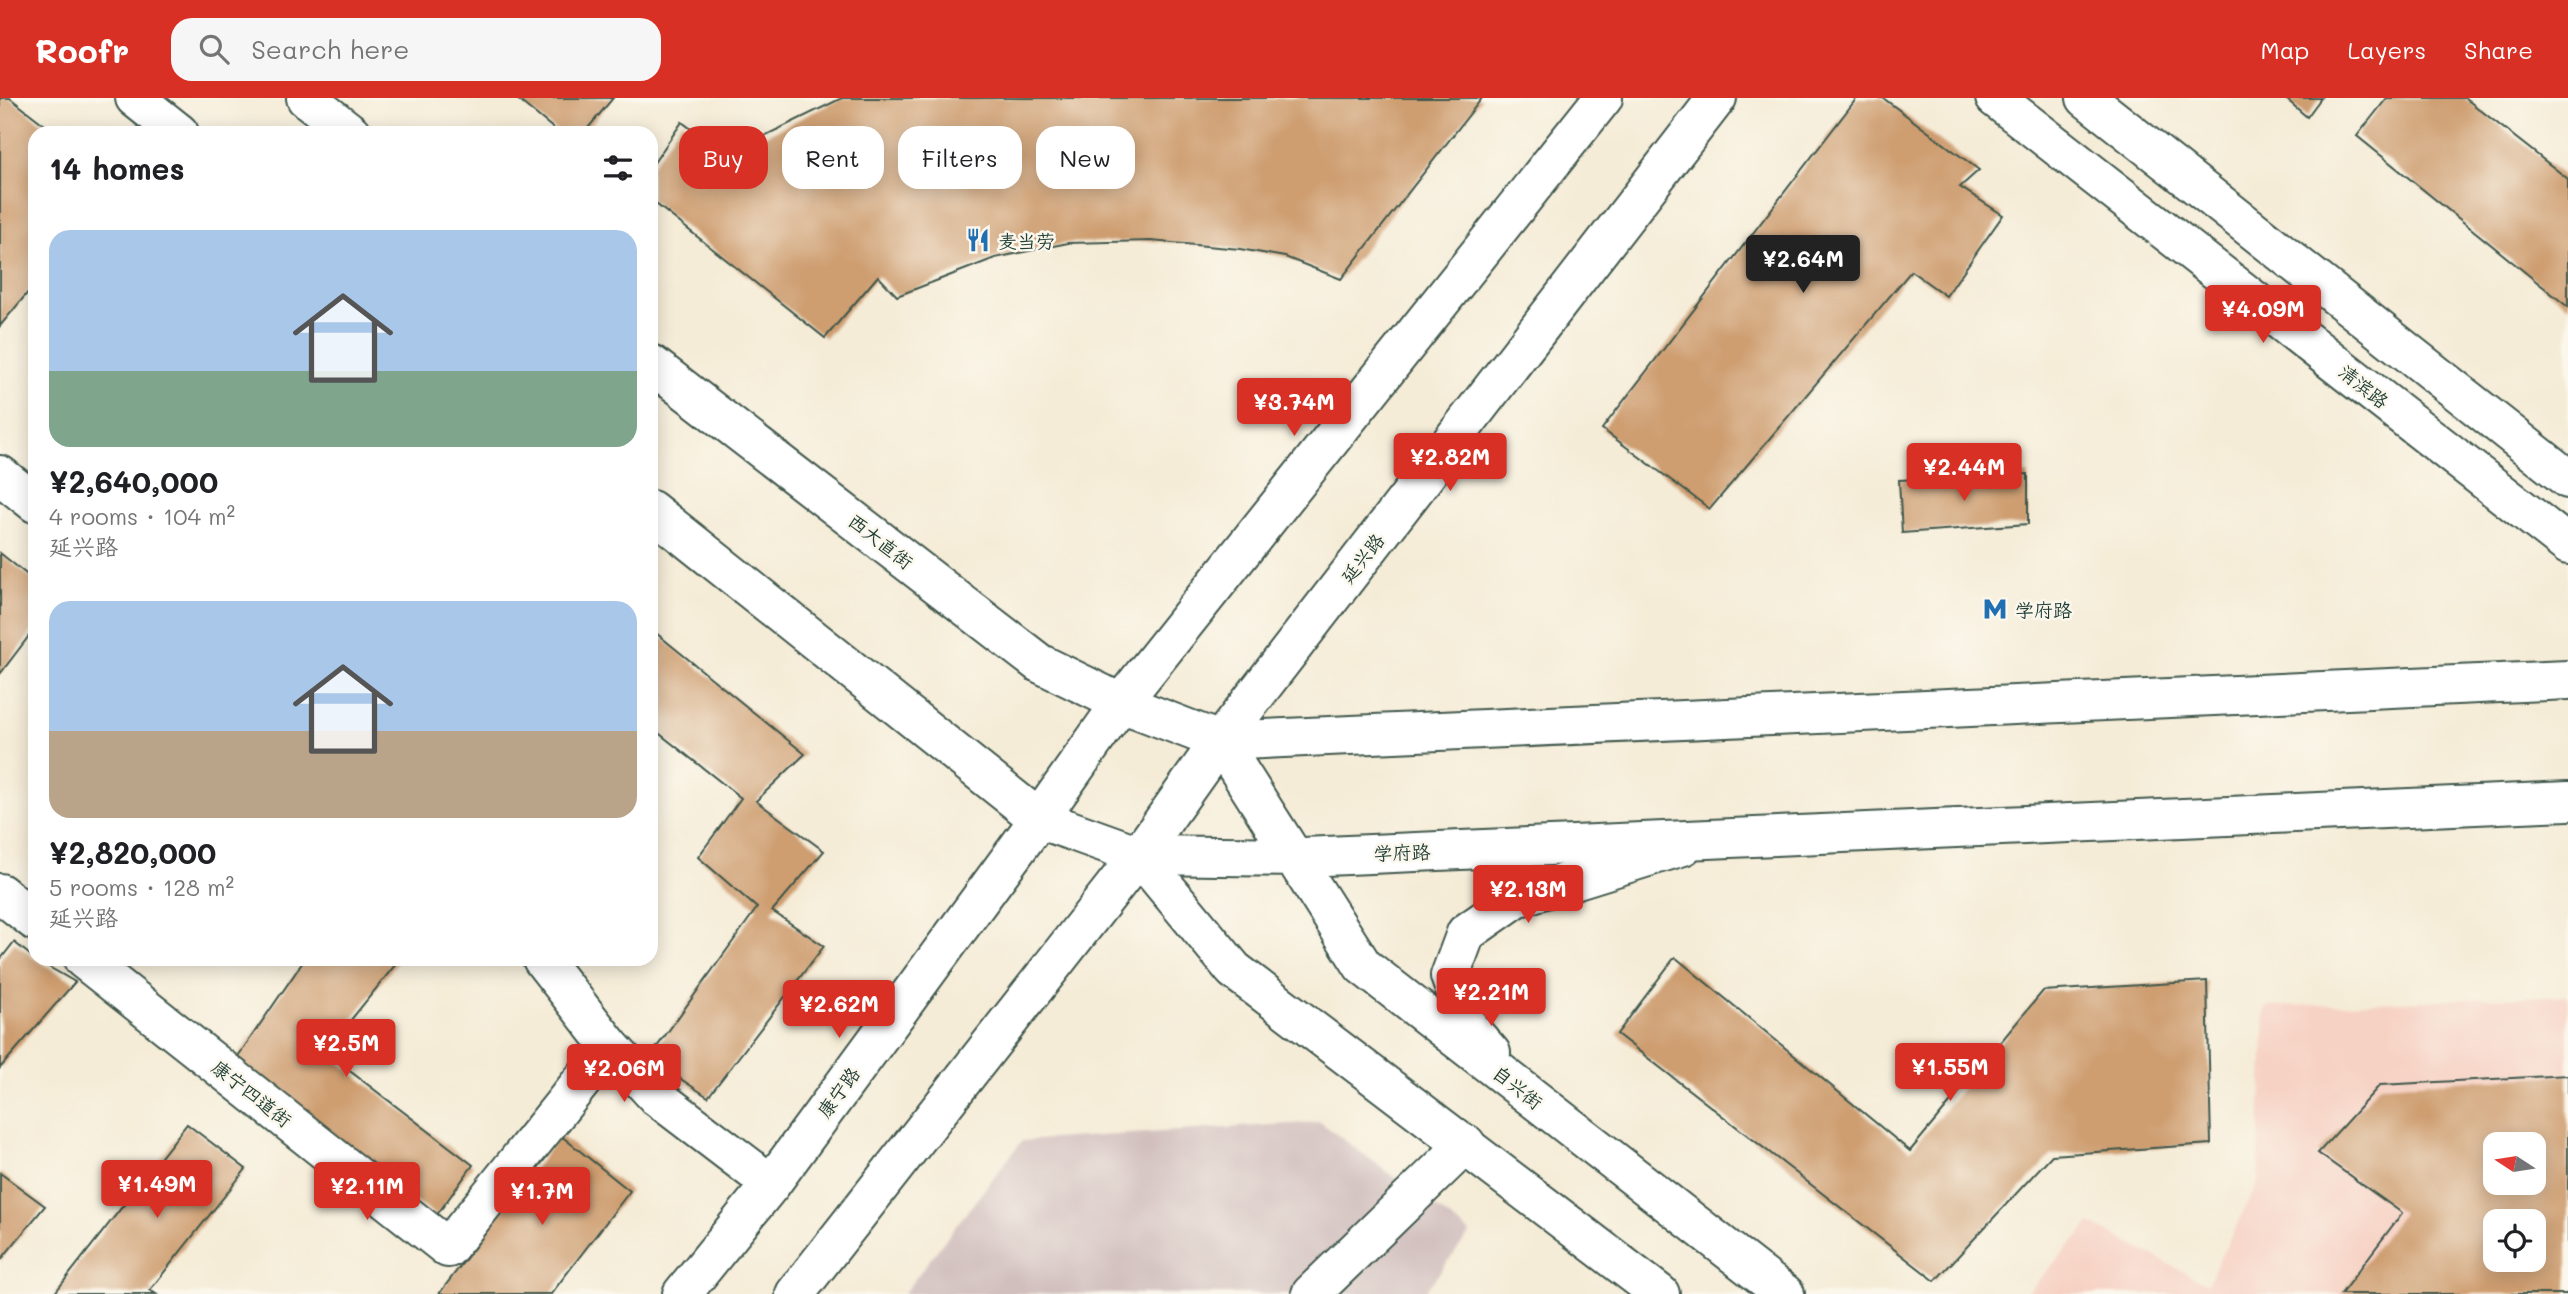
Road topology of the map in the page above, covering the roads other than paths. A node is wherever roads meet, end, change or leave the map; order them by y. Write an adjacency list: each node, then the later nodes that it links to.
1 (135, 98): 7 (main road)
2 (306, 98): 8 (main road)
3 (1603, 98): 16 (main road)
4 (1717, 98): 17 (main road, 延兴路)
5 (1995, 98): 14 (main road, 清滨路)
6 (2086, 98): 11 (main road)
7 (170, 126)
8 (342, 126)
9 (658, 369): 16 (main road, 西大直街)
10 (0, 475): 12 (main road)
11 (2568, 479)
12 (28, 497)
13 (658, 516): 19 (main road)
14 (2568, 545)
15 (2568, 680): 17 (main road)
16 (1121, 703): 17 (main road); 19 (main road)
17 (1220, 741): 21 (main road, 延兴路); 22 (main road, 自兴街)
18 (2568, 801): 20 (main road, 学府路)
19 (1039, 819): 21 (main road, 学府路); 30 (main road, 康宁路)
20 (1703, 839): 22 (main road, 学府路); 28 (main road)
21 (1139, 855): 22 (main road, 学府路); 29 (main road); 32 (main road)
22 (1294, 857): 28 (main road, 自兴街)
23 (0, 893): 24 (main road)
24 (28, 915)
25 (92, 966): 27 (main road, 康宁四道街)
26 (547, 966): 27 (main road)
27 (610, 1046): 30 (main road)
28 (1527, 1094): 35 (main road, 自兴街)
29 (1466, 1144): 33 (main road); 34 (main road)
30 (771, 1184): 31 (main road, 康宁路)
31 (682, 1294)
32 (795, 1294)
33 (1311, 1294)
34 (1660, 1294)
35 (1785, 1294)

